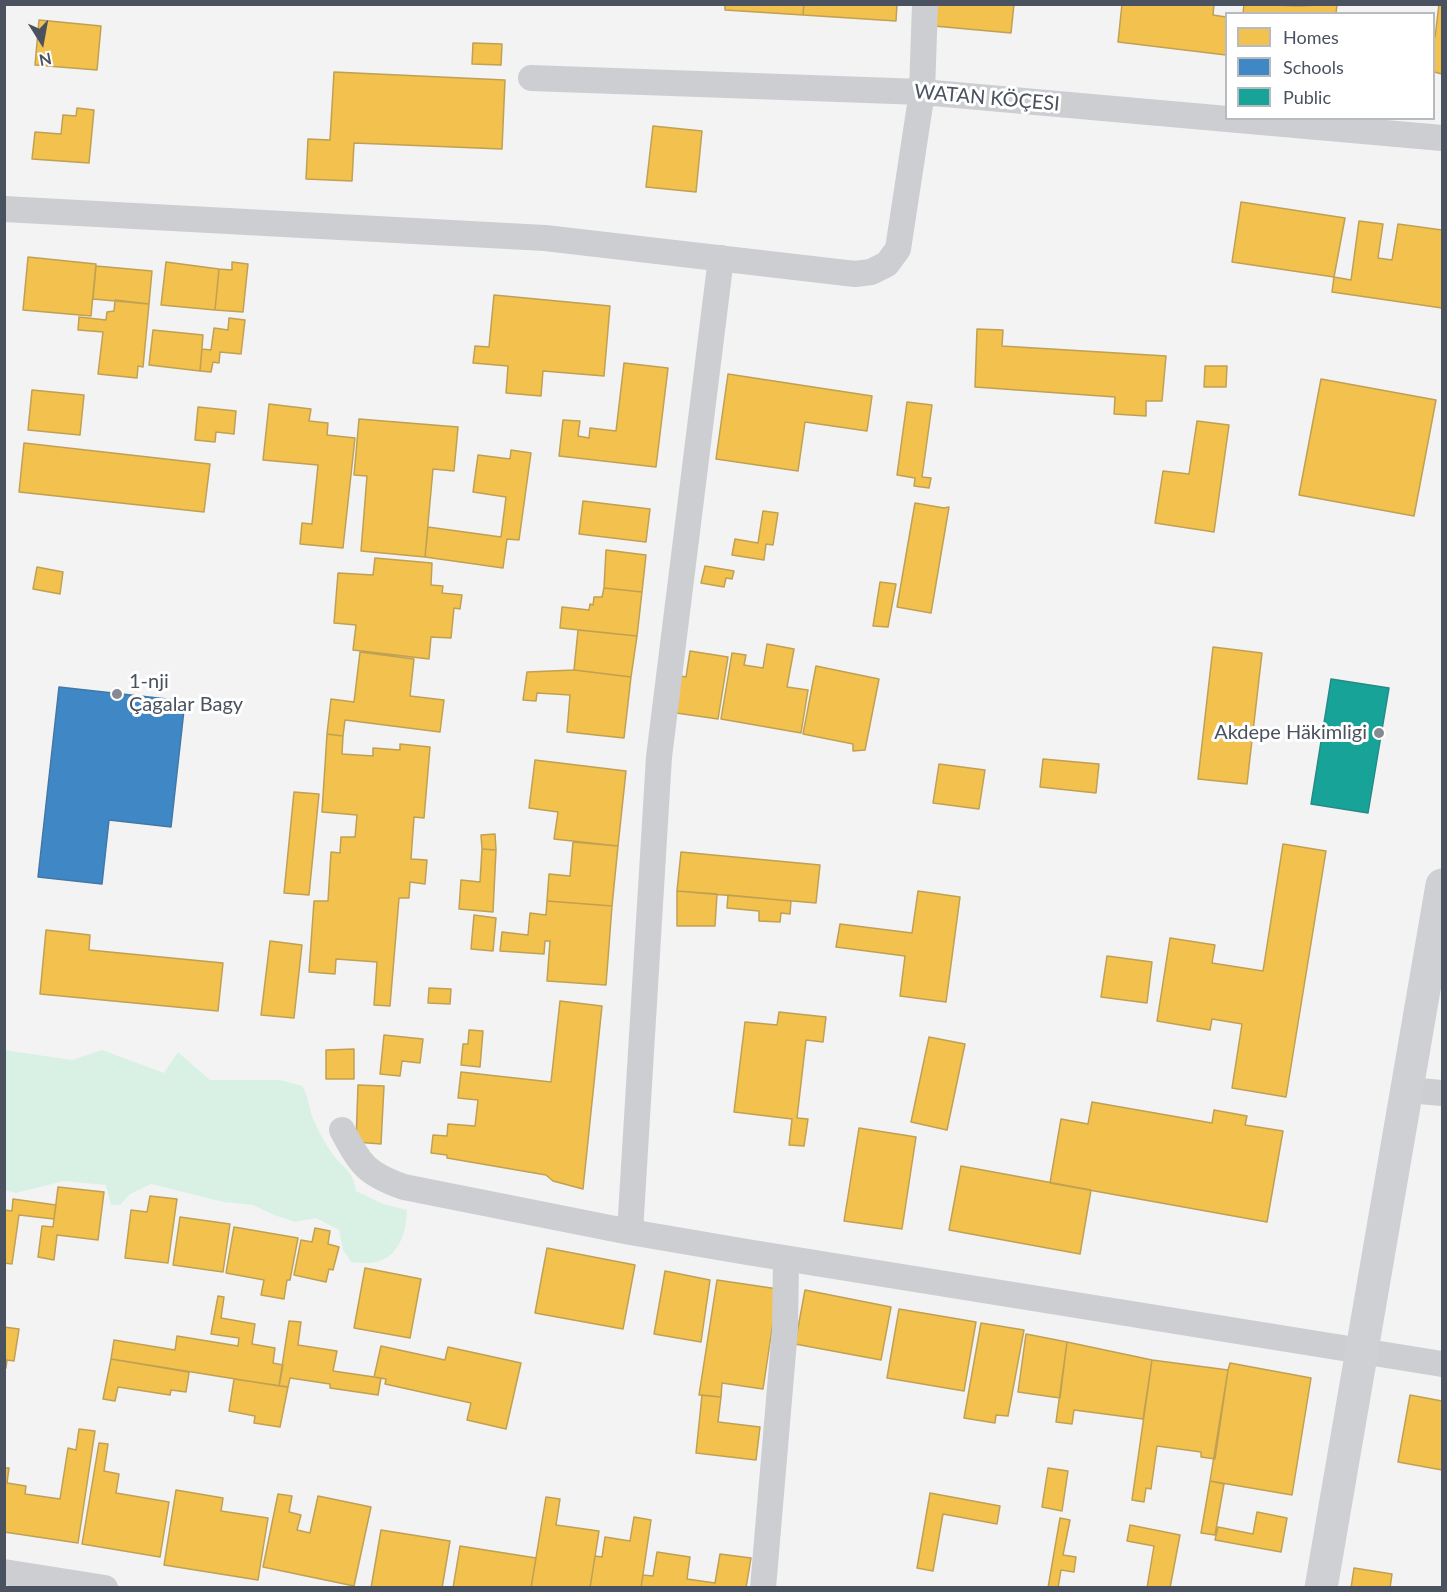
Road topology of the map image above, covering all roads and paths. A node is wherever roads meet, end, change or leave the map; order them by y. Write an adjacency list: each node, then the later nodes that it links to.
1 (925, 4): 3 (street)
2 (531, 78): 3 (street, WATAN KÖÇESI)
3 (922, 92): 4 (street, WATAN KÖÇESI); 8 (street)
4 (1225, 119)
5 (1239, 120): 6 (street, WATAN KÖÇESI)
6 (1443, 138)
7 (4, 209): 8 (street)
8 (721, 258): 13 (street)
9 (1443, 885): 10 (main road)
10 (1407, 1090): 11 (street); 15 (main road)
11 (1443, 1093)
12 (342, 1130): 13 (street)
13 (630, 1232): 14 (street)
14 (786, 1259): 15 (street); 19 (street)
15 (1362, 1351): 16 (street); 20 (main road)
16 (1443, 1364)
17 (4, 1572): 18 (street)
18 (105, 1587)
19 (763, 1587)
20 (1321, 1587)

